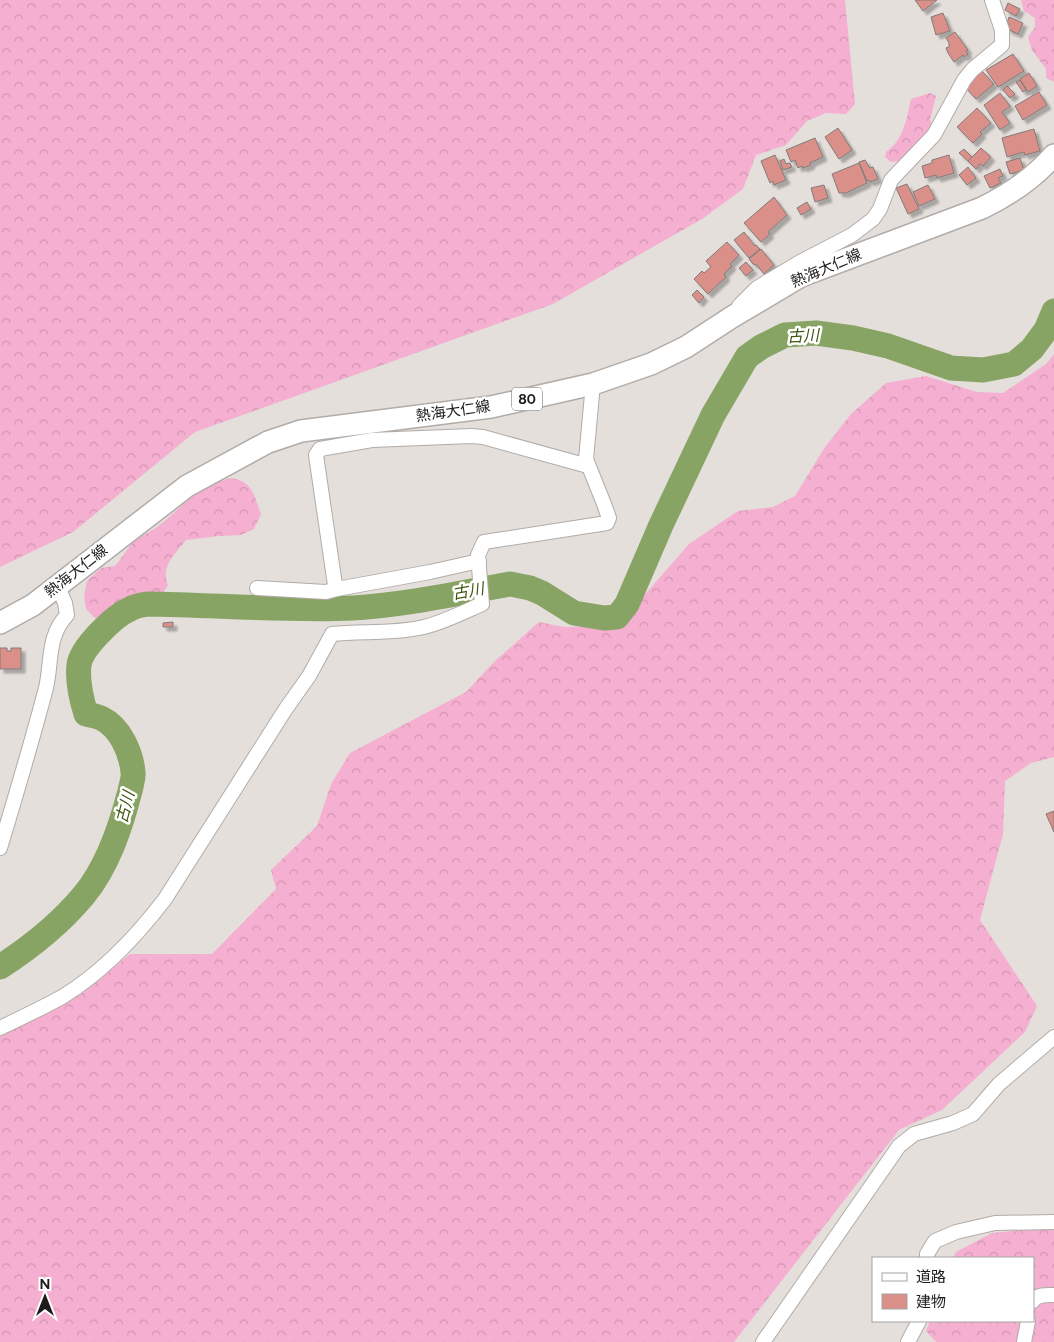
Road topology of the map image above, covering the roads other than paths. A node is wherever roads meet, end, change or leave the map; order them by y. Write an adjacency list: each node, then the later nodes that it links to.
1 (992, 0): 3 (street)
2 (1054, 155): 3 (main road, 熱海大仁線 / 80)
3 (732, 317): 4 (main road, 熱海大仁線 / 80)
4 (593, 384): 5 (street); 7 (main road, 熱海大仁線 / 80)
5 (588, 466): 6 (street); 9 (street)
6 (479, 566): 9 (street); 12 (street)
7 (57, 585): 10 (main road, 熱海大仁線 / 80); 11 (street)
8 (257, 588): 9 (street)
9 (337, 589)
10 (0, 623)
11 (0, 848)
12 (0, 1028)
13 (1054, 1037): 20 (street)
14 (1054, 1222): 15 (street)
15 (927, 1257)
16 (1054, 1295): 17 (street)
17 (1034, 1300)
18 (918, 1322): 21 (street)
19 (1028, 1322): 22 (street)
20 (763, 1342)
21 (908, 1342)
22 (1024, 1342)

